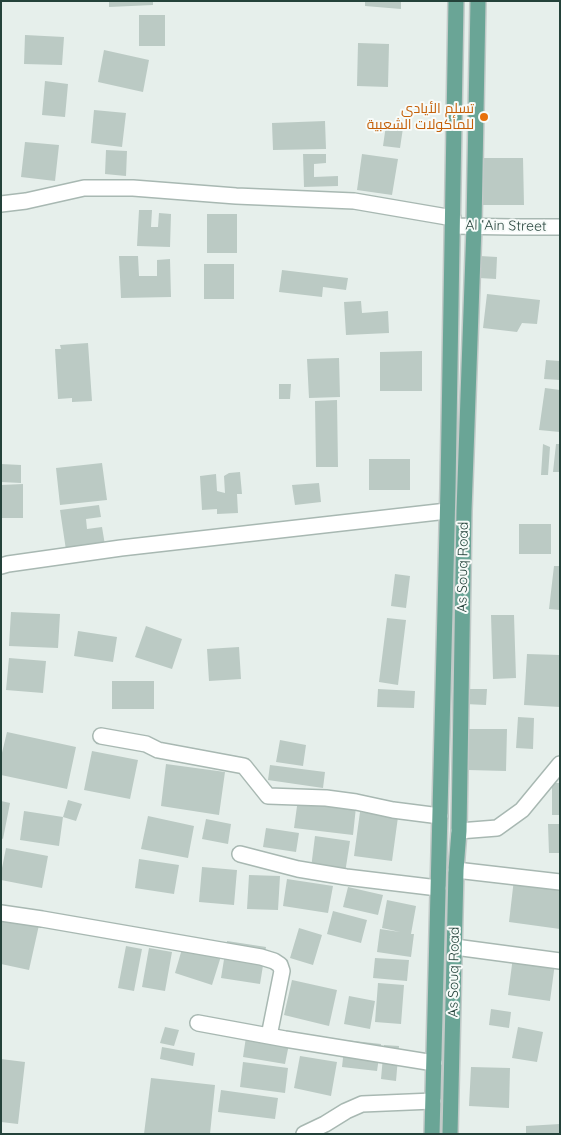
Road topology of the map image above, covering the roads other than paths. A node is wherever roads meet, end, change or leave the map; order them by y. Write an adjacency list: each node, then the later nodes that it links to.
1 (456, 1): 4 (main road, As Souq Road)
2 (478, 1): 5 (main road, As Souq Road)
3 (1, 204): 4 (street, Al ‘Ain Street)
4 (453, 222): 5 (street, Al ‘Ain Street); 7 (main road, As Souq Road)
5 (474, 226): 6 (street, Al ‘Ain Street); 12 (main road, As Souq Road)
6 (560, 227)
7 (447, 511): 8 (street); 11 (main road, As Souq Road)
8 (1, 566)
9 (101, 736): 11 (street)
10 (560, 764): 12 (street)
11 (440, 816): 16 (main road, As Souq Road)
12 (459, 831): 14 (main road, As Souq Road)
13 (240, 854): 16 (street)
14 (456, 870): 15 (street); 18 (main road, As Souq Road)
15 (560, 882)
16 (438, 888): 22 (main road, As Souq Road)
17 (1, 913): 21 (street)
18 (455, 947): 19 (street); 26 (main road, As Souq Road)
19 (560, 961)
20 (198, 1023): 21 (street)
21 (269, 1036): 22 (street)
22 (434, 1063): 23 (main road, As Souq Road)
23 (433, 1101): 24 (street); 25 (main road, As Souq Road)
24 (304, 1134)
25 (432, 1134)
26 (450, 1134)

